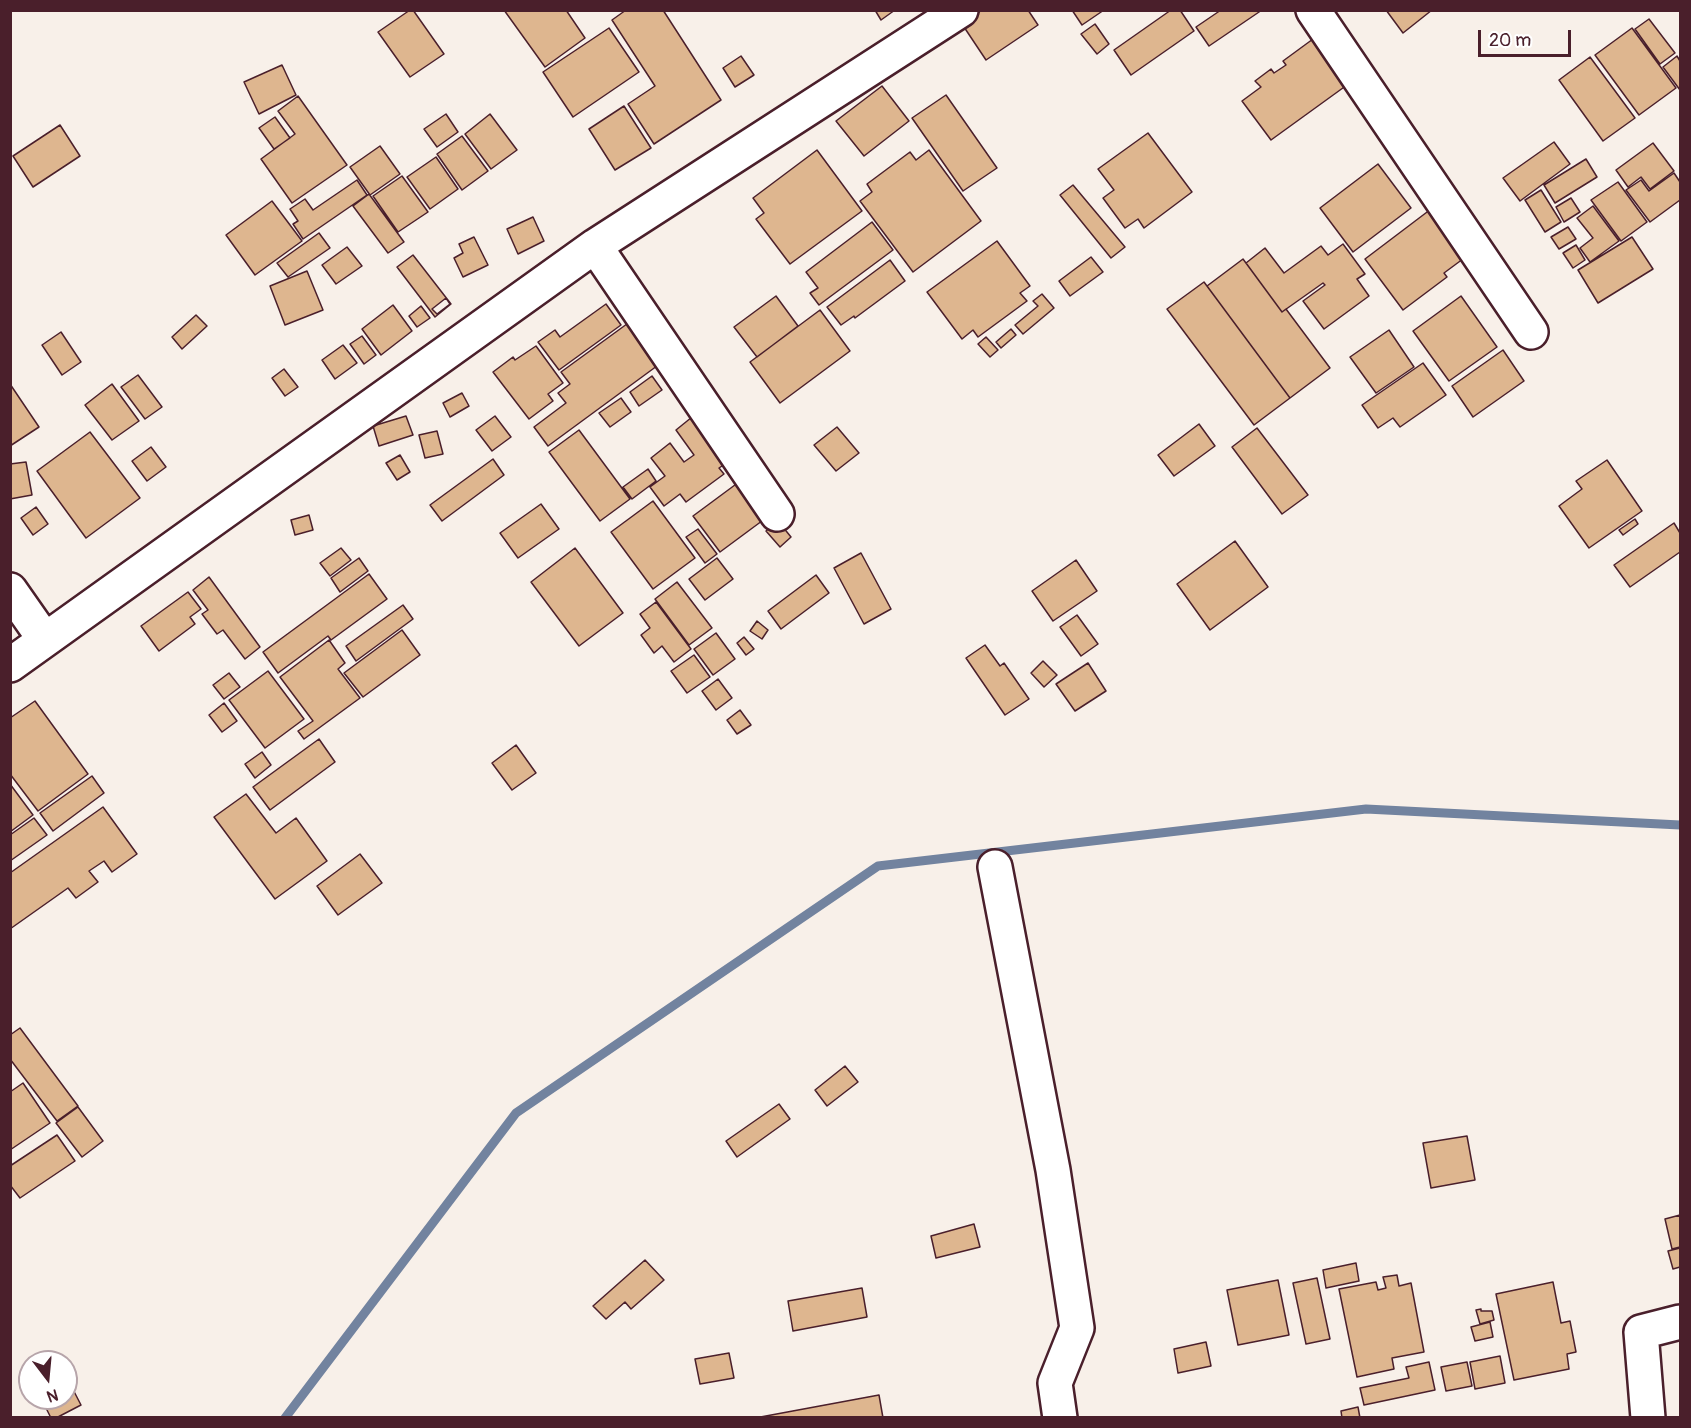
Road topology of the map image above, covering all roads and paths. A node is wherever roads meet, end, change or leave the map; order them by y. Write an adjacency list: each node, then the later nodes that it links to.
1 (961, 10): 3 (street)
2 (1313, 10): 4 (street)
3 (595, 246): 5 (street); 7 (street)
4 (1531, 332)
5 (777, 514)
6 (10, 590): 7 (street)
7 (45, 640): 8 (street)
8 (10, 665)
9 (995, 867): 11 (street)
10 (1680, 1323): 12 (street)
11 (1059, 1418)
12 (1648, 1418)

